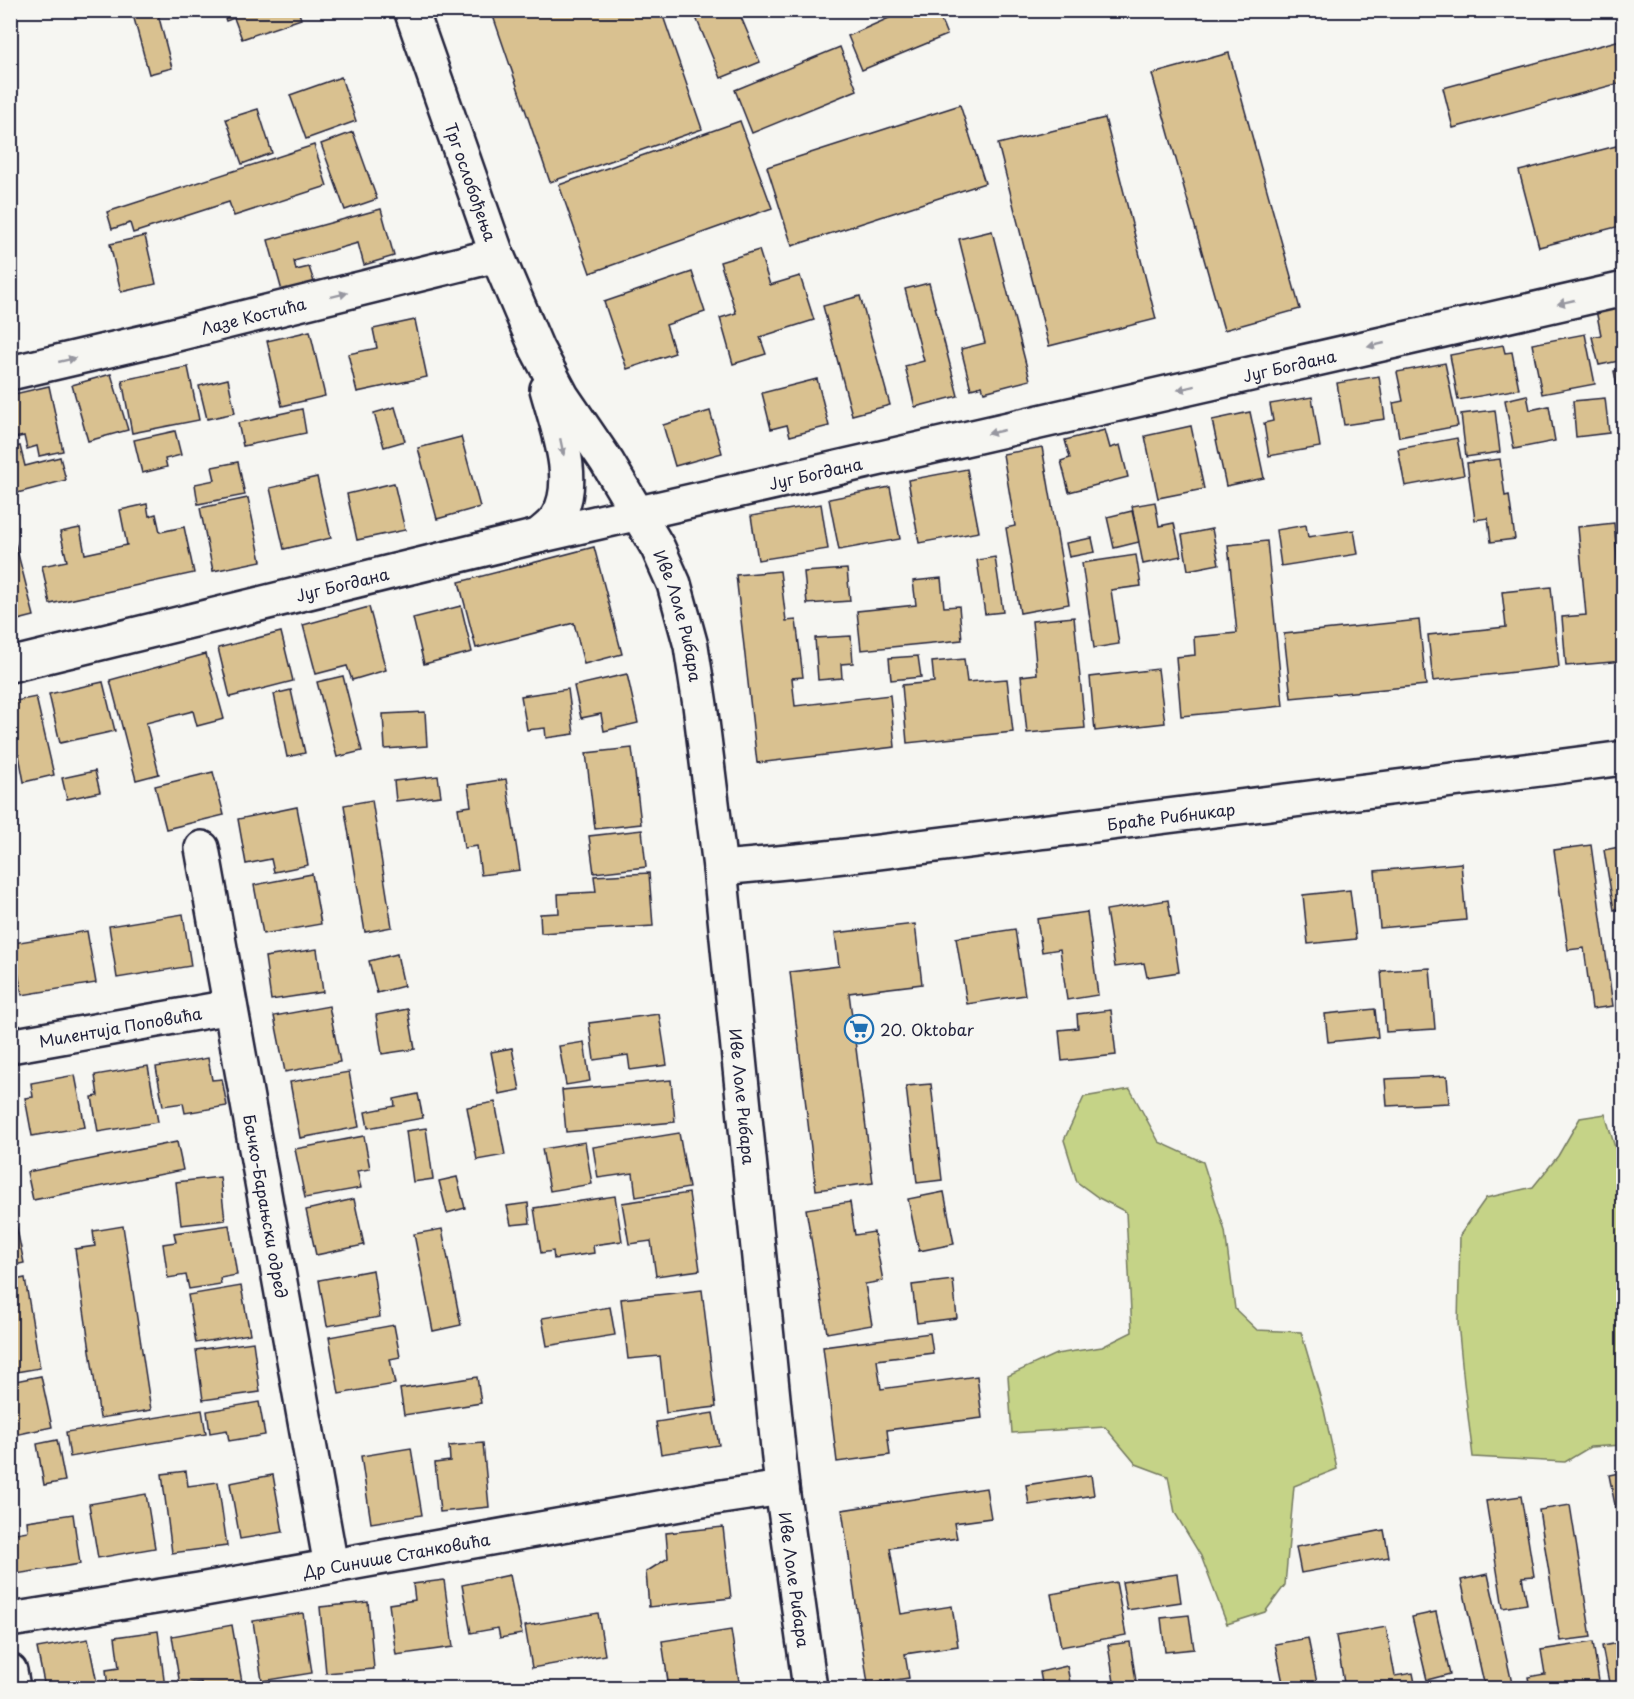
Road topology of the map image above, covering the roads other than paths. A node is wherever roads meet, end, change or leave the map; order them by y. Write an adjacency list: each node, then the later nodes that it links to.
1 (411, 10): 2 (street, Трг ослобођења)
2 (497, 255): 4 (street, Трг ослобођења); 5 (street, Лазе Костића, one-way to 2)
3 (1623, 289): 6 (street, Југ Богдана, one-way to 6)
4 (537, 349): 6 (street, Трг ослобођења); 7 (street, Трг ослобођења, one-way to 7)
5 (10, 373)
6 (638, 513): 7 (street, Југ Богдана); 11 (street, Иве Лоле Рибара)
7 (538, 536): 8 (street, Југ Богдана)
8 (10, 665)
9 (1623, 758): 11 (street, Браће Рибникар)
10 (202, 848): 12 (street, Бачко-Барањски одред)
11 (720, 868): 14 (street, Иве Лоле Рибара)
12 (230, 1007): 13 (street, Милентија Поповића); 15 (street, Бачко-Барањски одред)
13 (10, 1046)
14 (782, 1488): 15 (street, Др Синише Станковића); 19 (street, Иве Лоле Рибара)
15 (331, 1566): 16 (street, Др Синише Станковића)
16 (10, 1620)
17 (10, 1671): 18 (street)
18 (14, 1689)
19 (810, 1689)

